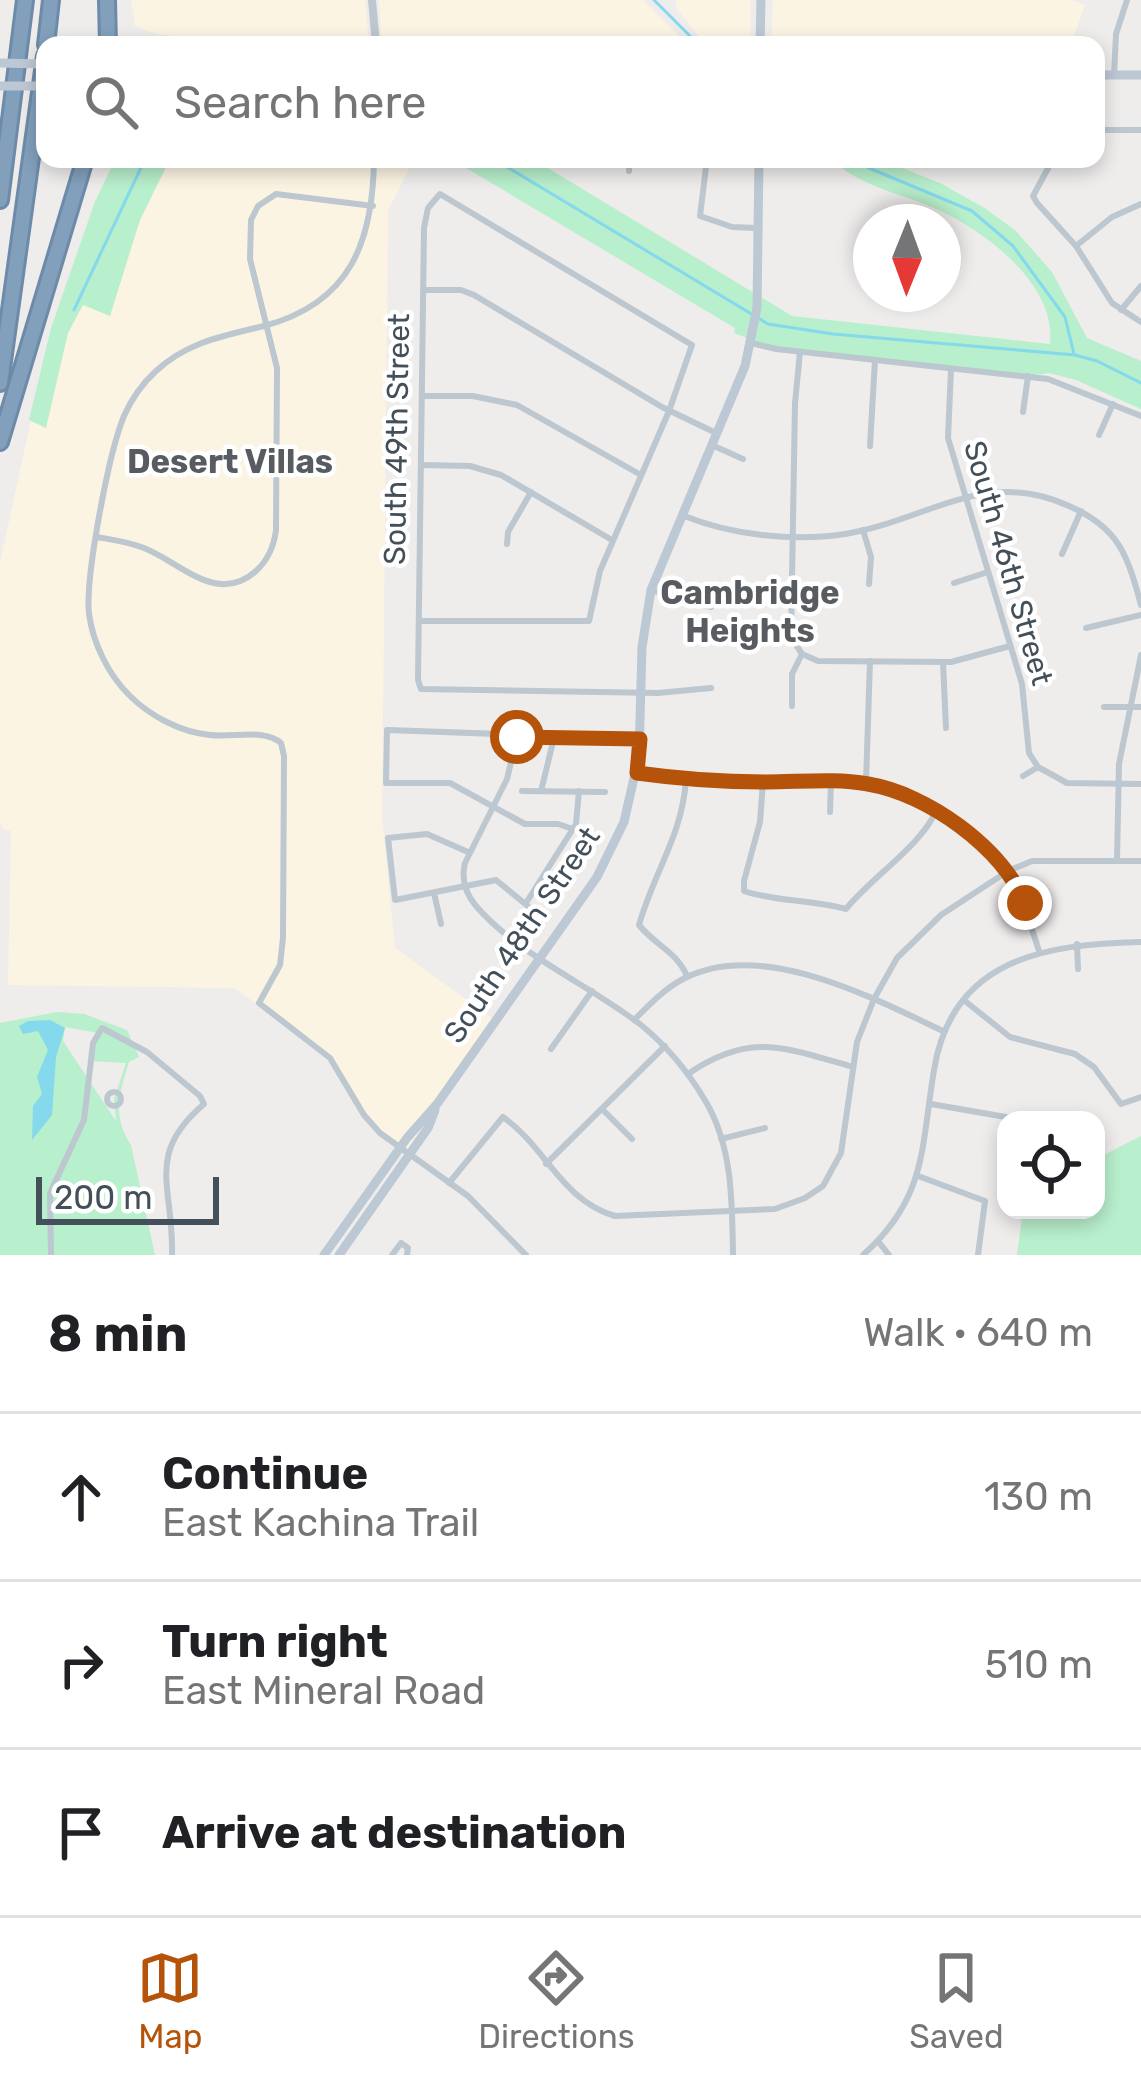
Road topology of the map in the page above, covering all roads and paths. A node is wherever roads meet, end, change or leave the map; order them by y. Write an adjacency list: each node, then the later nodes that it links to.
1 (25, 0): 28 (highway)
2 (51, 0): 7 (highway)
3 (107, 0): 8 (highway)
4 (373, 0): 9 (street)
5 (761, 0): 10 (main road)
6 (1127, 0): 15 (street)
7 (47, 36)
8 (108, 36)
9 (375, 36)
10 (760, 36)
11 (36, 61): 12 (main road, bridge)
12 (0, 63)
13 (1141, 75): 15 (main road)
14 (1105, 76): 15 (main road)
15 (1114, 76)
16 (0, 86): 17 (main road, bridge)
17 (36, 86)
18 (36, 125): 43 (highway)
19 (1105, 130): 20 (street)
20 (1141, 130)
21 (82, 168): 51 (highway)
22 (374, 168): 30 (street)
23 (629, 168): 27 (street)
24 (706, 168): 31 (street)
25 (759, 168): 31 (main road, South 48th Street)
26 (1048, 168): 32 (street)
27 (629, 172)
28 (0, 200)
29 (1141, 204): 32 (street)
30 (373, 206): 37 (street); 37 (street)
31 (758, 228): 38 (main road, South 48th Street)
32 (1076, 246): 35 (street)
33 (1141, 286): 35 (street)
34 (423, 290): 44 (street, South 49th Street); 46 (street); 46 (street, South 49th Street)
35 (1121, 310): 36 (street)
36 (1141, 322)
37 (265, 326): 62 (street); 62 (street)
38 (751, 343): 39 (street); 50 (main road, South 48th Street)
39 (800, 352): 40 (street); 61 (street)
40 (875, 360): 41 (street); 52 (street)
41 (951, 368): 42 (street); 57 (street, South 46th Street)
42 (1028, 376): 45 (street); 47 (street)
43 (0, 383)
44 (422, 395): 54 (street, South 49th Street); 55 (street)
45 (1112, 404): 48 (street); 49 (street)
46 (668, 410): 50 (street); 55 (street)
47 (1023, 412)
48 (1141, 416)
49 (1099, 434)
50 (714, 439): 53 (street); 59 (main road, South 48th Street)
51 (0, 442)
52 (870, 446)
53 (743, 459)
54 (421, 465): 56 (street); 74 (street, South 49th Street)
55 (640, 475): 63 (street)
56 (531, 492): 63 (street); 64 (street)
57 (965, 499): 58 (street); 60 (street); 66 (street, South 46th Street)
58 (1081, 511): 65 (street); 67 (street)
59 (682, 515): 61 (street); 70 (main road, South 48th Street)
60 (863, 530): 61 (street); 69 (street)
61 (793, 534): 77 (street)
62 (98, 537): 141 (street)
63 (612, 540): 74 (street)
64 (507, 544)
65 (1062, 554)
66 (988, 572): 68 (street); 76 (street, South 46th Street)
67 (1137, 576): 71 (street)
68 (954, 583)
69 (869, 584)
70 (652, 590): 72 (street); 82 (main road, South 48th Street)
71 (1141, 605)
72 (711, 607)
73 (1141, 615): 75 (street)
74 (419, 621): 82 (street, South 49th Street)
75 (1086, 628)
76 (1010, 646): 80 (street); 91 (street, South 46th Street)
77 (802, 654): 79 (street); 83 (street)
78 (1141, 655): 85 (street)
79 (870, 661): 80 (street); 97 (street)
80 (943, 662): 87 (street)
81 (711, 688): 82 (street)
82 (641, 692): 90 (main road, South 48th Street)
83 (792, 706)
84 (1104, 707): 85 (street)
85 (1130, 707): 86 (street); 98 (street)
86 (1141, 707)
87 (946, 728)
88 (517, 737): 89 (street); 104 (street); 104 (street)
89 (554, 738): 90 (street); 101 (street)
90 (640, 739): 92 (main road, South 48th Street)
91 (1039, 767): 93 (street); 98 (street)
92 (637, 773): 94 (street); 120 (main road, South 48th Street)
93 (1023, 776)
94 (686, 780): 95 (street); 122 (street)
95 (763, 782): 96 (street); 106 (street)
96 (831, 782): 97 (street); 105 (street)
97 (866, 784): 106 (street)
98 (1118, 784): 99 (street); 109 (street)
99 (1141, 784)
100 (522, 791): 101 (street)
101 (541, 791): 102 (street)
102 (579, 791): 103 (street); 107 (street)
103 (604, 792)
104 (494, 806): 107 (street); 108 (street)
105 (830, 812)
106 (935, 813): 111 (street)
107 (573, 830): 114 (street)
108 (468, 852): 112 (street); 113 (street)
109 (1117, 860): 110 (street); 111 (street)
110 (1141, 861)
111 (1008, 871): 119 (street); 124 (street)
112 (465, 886): 113 (street); 114 (street); 120 (street)
113 (434, 892): 116 (street)
114 (526, 903): 115 (street)
115 (540, 916)
116 (441, 925)
117 (1141, 942): 118 (street)
118 (1077, 944): 119 (street); 121 (street)
119 (1039, 951): 125 (street)
120 (541, 956): 123 (street); 141 (main road, South 48th Street)
121 (1078, 969)
122 (687, 976): 124 (street); 126 (street)
123 (592, 992): 126 (street); 129 (street)
124 (874, 999): 127 (street); 130 (street)
125 (965, 1001): 127 (street); 134 (street)
126 (634, 1020): 128 (street)
127 (944, 1031): 135 (street)
128 (665, 1046): 131 (street); 136 (street)
129 (551, 1049)
130 (853, 1067): 131 (street); 145 (street)
131 (688, 1074): 140 (street)
132 (86, 1096): 133 (street); 148 (street); 149 (street)
133 (107, 1097)
134 (1141, 1097)
135 (931, 1104): 137 (street); 143 (street)
136 (602, 1109): 139 (street); 142 (street)
137 (997, 1115)
138 (765, 1128): 140 (street)
139 (632, 1139)
140 (721, 1139): 145 (street)
141 (404, 1151): 144 (street); 150 (main road, South 48th Street); 151 (main road, South 48th Street)
142 (546, 1164): 144 (street); 145 (street)
143 (919, 1176): 146 (street); 157 (street)
144 (449, 1183): 153 (street)
145 (732, 1211): 154 (street)
146 (878, 1241): 155 (street); 156 (street)
147 (394, 1254): 152 (street)
148 (51, 1255)
149 (172, 1255)
150 (324, 1255)
151 (339, 1255)
152 (407, 1255)
153 (526, 1255)
154 (733, 1255)
155 (863, 1255)
156 (890, 1255)
157 (978, 1255)

